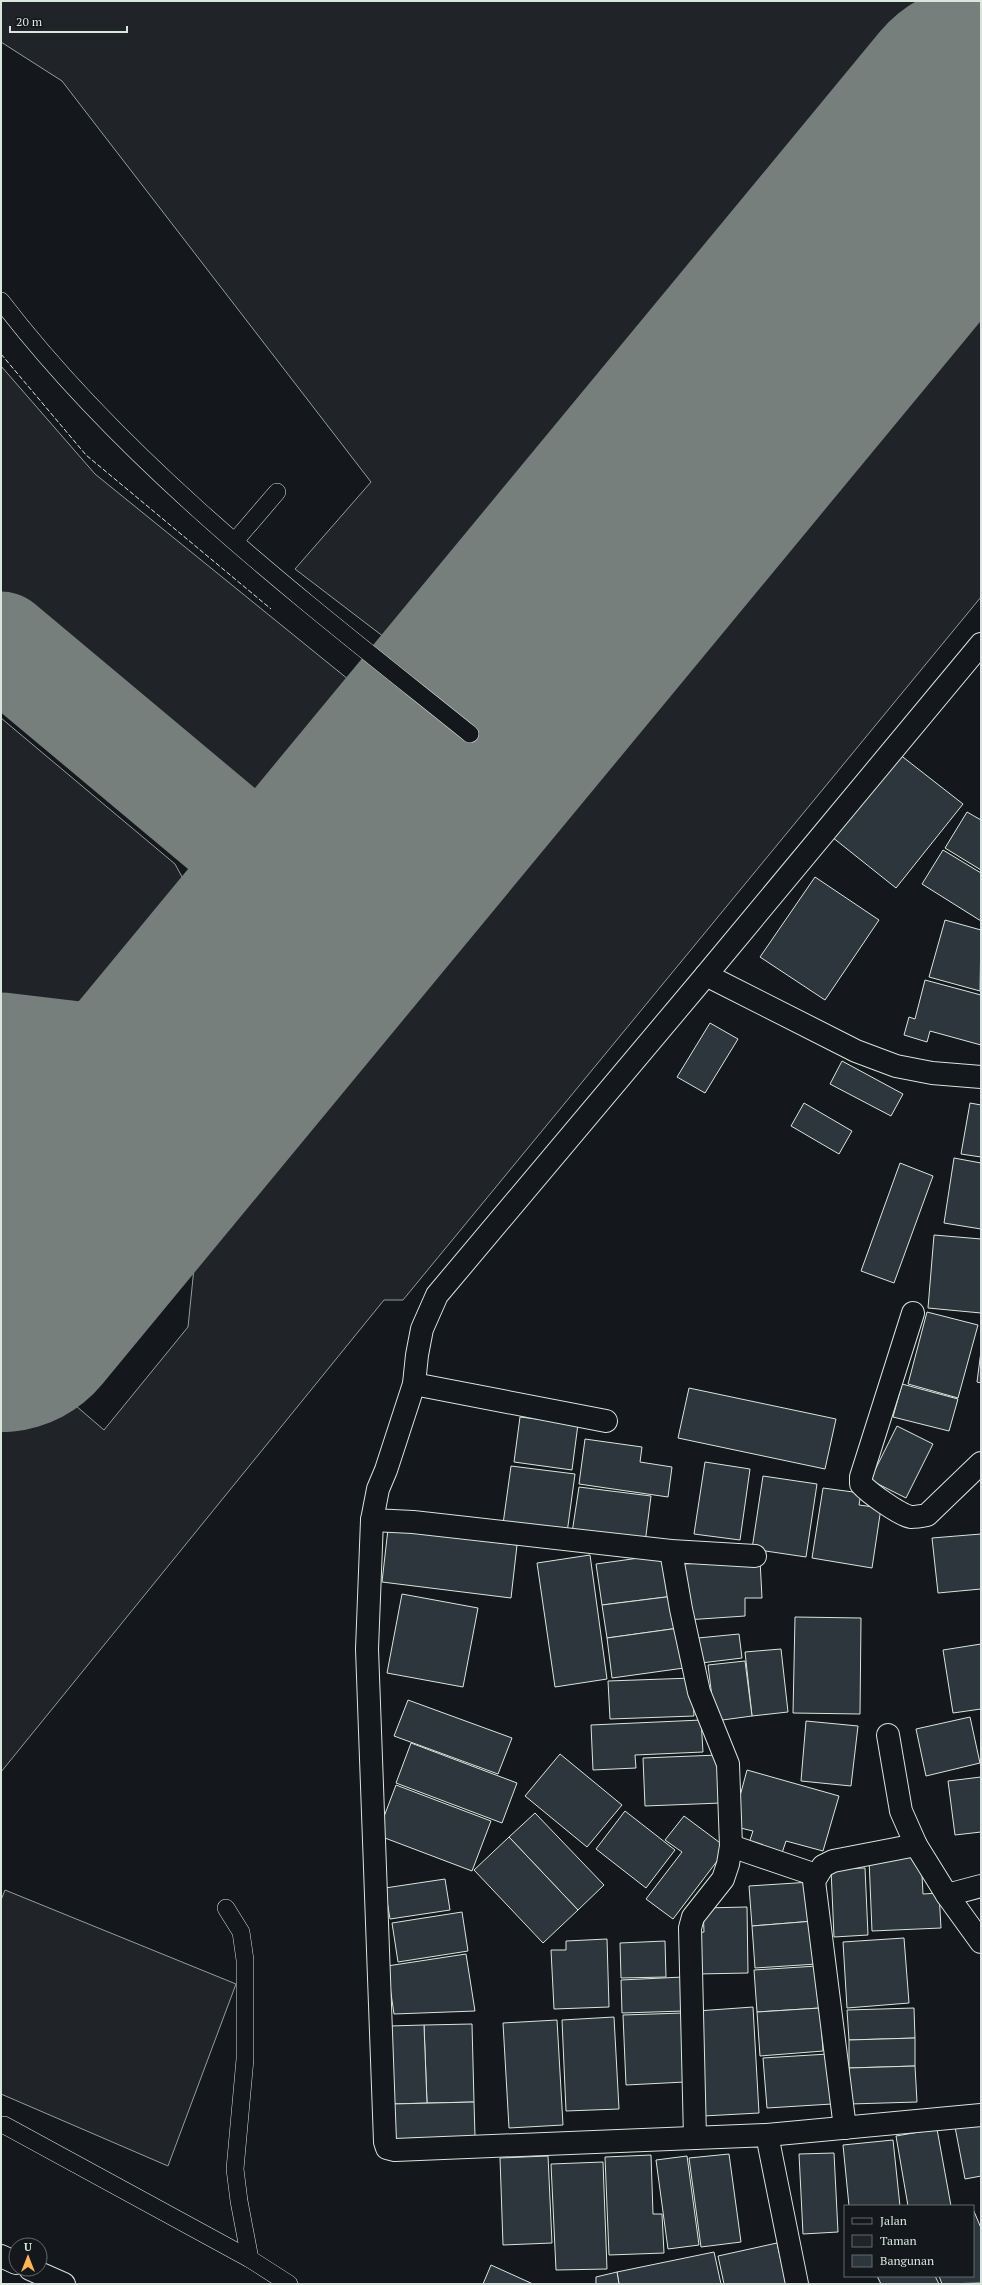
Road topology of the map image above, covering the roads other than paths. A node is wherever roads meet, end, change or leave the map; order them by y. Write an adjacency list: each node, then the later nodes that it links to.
1 (1, 301): 3 (lane)
2 (277, 492): 3 (lane)
3 (235, 541): 5 (lane)
4 (981, 644): 6 (street)
5 (470, 734)
6 (706, 975): 7 (street); 9 (street)
7 (981, 1077)
8 (914, 1313): 11 (street)
9 (414, 1384): 10 (street); 12 (street)
10 (606, 1421)
11 (981, 1463)
12 (372, 1520): 13 (street); 27 (street)
13 (672, 1551): 14 (street); 17 (street)
14 (755, 1556)
15 (888, 1735): 16 (street)
16 (916, 1845): 18 (street); 20 (street)
17 (730, 1846): 18 (street); 27 (street)
18 (816, 1875): 25 (street)
19 (981, 1886): 20 (street)
20 (946, 1895): 22 (street)
21 (226, 1908): 28 (lane)
22 (981, 1942)
23 (981, 2115): 25 (street)
24 (4, 2126): 28 (lane)
25 (845, 2128): 26 (street)
26 (767, 2135): 27 (street); 32 (street)
27 (695, 2138)
28 (250, 2259): 31 (lane)
29 (48, 2277): 30 (street)
30 (64, 2284)
31 (289, 2284)
32 (797, 2284)

